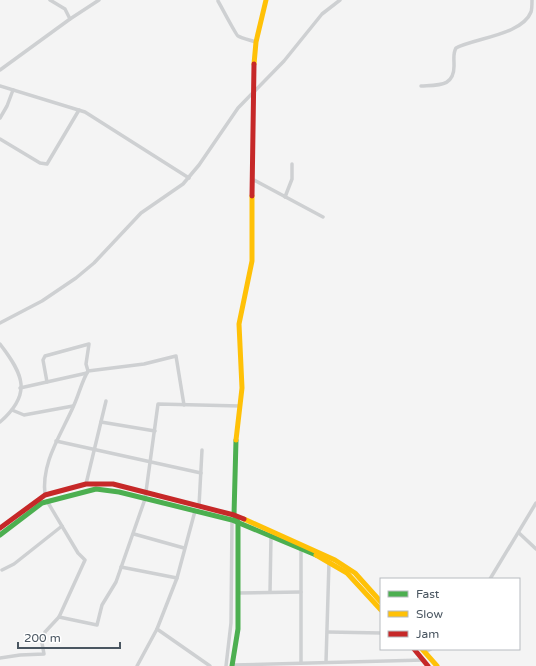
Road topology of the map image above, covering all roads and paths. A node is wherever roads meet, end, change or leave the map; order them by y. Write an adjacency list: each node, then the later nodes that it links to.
1 (50, 0): 7 (street)
2 (99, 0): 7 (street)
3 (266, 0): 8 (street)
4 (340, 0): 13 (street)
5 (532, 0): 11 (street)
6 (218, 1): 8 (street)
7 (70, 19): 9 (street)
8 (256, 42): 13 (street)
9 (0, 70)
10 (0, 86): 12 (street)
11 (421, 86)
12 (13, 90): 14 (street); 15 (street)
13 (252, 94): 18 (street); 19 (street)
14 (79, 110): 16 (street); 18 (street)
15 (0, 118)
16 (0, 139)
17 (292, 164): 20 (street)
18 (188, 178): 22 (street)
19 (252, 179): 20 (street); 30 (street)
20 (285, 197): 21 (street)
21 (323, 217)
22 (0, 323)
23 (0, 344): 26 (street)
24 (88, 372): 25 (street); 25 (street); 28 (street); 29 (street)
25 (47, 382): 26 (street)
26 (20, 388): 31 (street)
27 (106, 402): 33 (street)
28 (184, 405): 30 (street); 34 (street)
29 (73, 406): 31 (street); 35 (street)
30 (240, 406): 46 (street)
31 (12, 410): 32 (street)
32 (0, 422)
33 (101, 422): 34 (street); 36 (street)
34 (155, 431): 38 (street)
35 (56, 441): 36 (street); 41 (street)
36 (95, 448): 38 (street); 40 (street)
37 (202, 450): 39 (street)
38 (151, 462): 39 (street); 42 (street)
39 (201, 472): 45 (street)
40 (86, 484): 41 (street); 42 (street)
41 (44, 495): 49 (street)
42 (146, 496): 43 (street); 45 (street); 51 (street)
43 (48, 500): 48 (street); 52 (street)
44 (536, 503): 50 (street)
45 (197, 508): 46 (street); 54 (street)
46 (233, 518): 47 (street); 65 (street); 80 (street)
47 (238, 522): 53 (street); 64 (street)
48 (62, 526): 59 (street); 67 (street)
49 (0, 528)
50 (519, 533): 56 (street); 61 (street)
51 (134, 534): 54 (street); 58 (street)
52 (0, 536)
53 (271, 536): 55 (street); 62 (street)
54 (184, 548): 60 (street)
55 (301, 549): 57 (street); 63 (street)
56 (536, 549)
57 (329, 562): 66 (street); 69 (street)
58 (121, 566): 60 (street); 67 (street)
59 (2, 570)
60 (177, 578): 68 (street)
61 (491, 578)
62 (270, 592): 63 (street); 64 (street)
63 (301, 592): 76 (street)
64 (238, 593): 77 (street)
65 (380, 601)
66 (380, 609)
67 (59, 617): 73 (street)
68 (157, 629): 78 (street); 79 (street)
69 (328, 632): 70 (street); 75 (street)
70 (380, 633)
71 (415, 650): 74 (street)
72 (424, 651): 82 (street)
73 (0, 658)
74 (424, 660): 75 (street); 81 (street)
75 (326, 662): 76 (street)
76 (301, 663): 77 (street)
77 (233, 665)
78 (137, 666)
79 (210, 666)
80 (226, 666)
81 (428, 666)
82 (436, 666)

